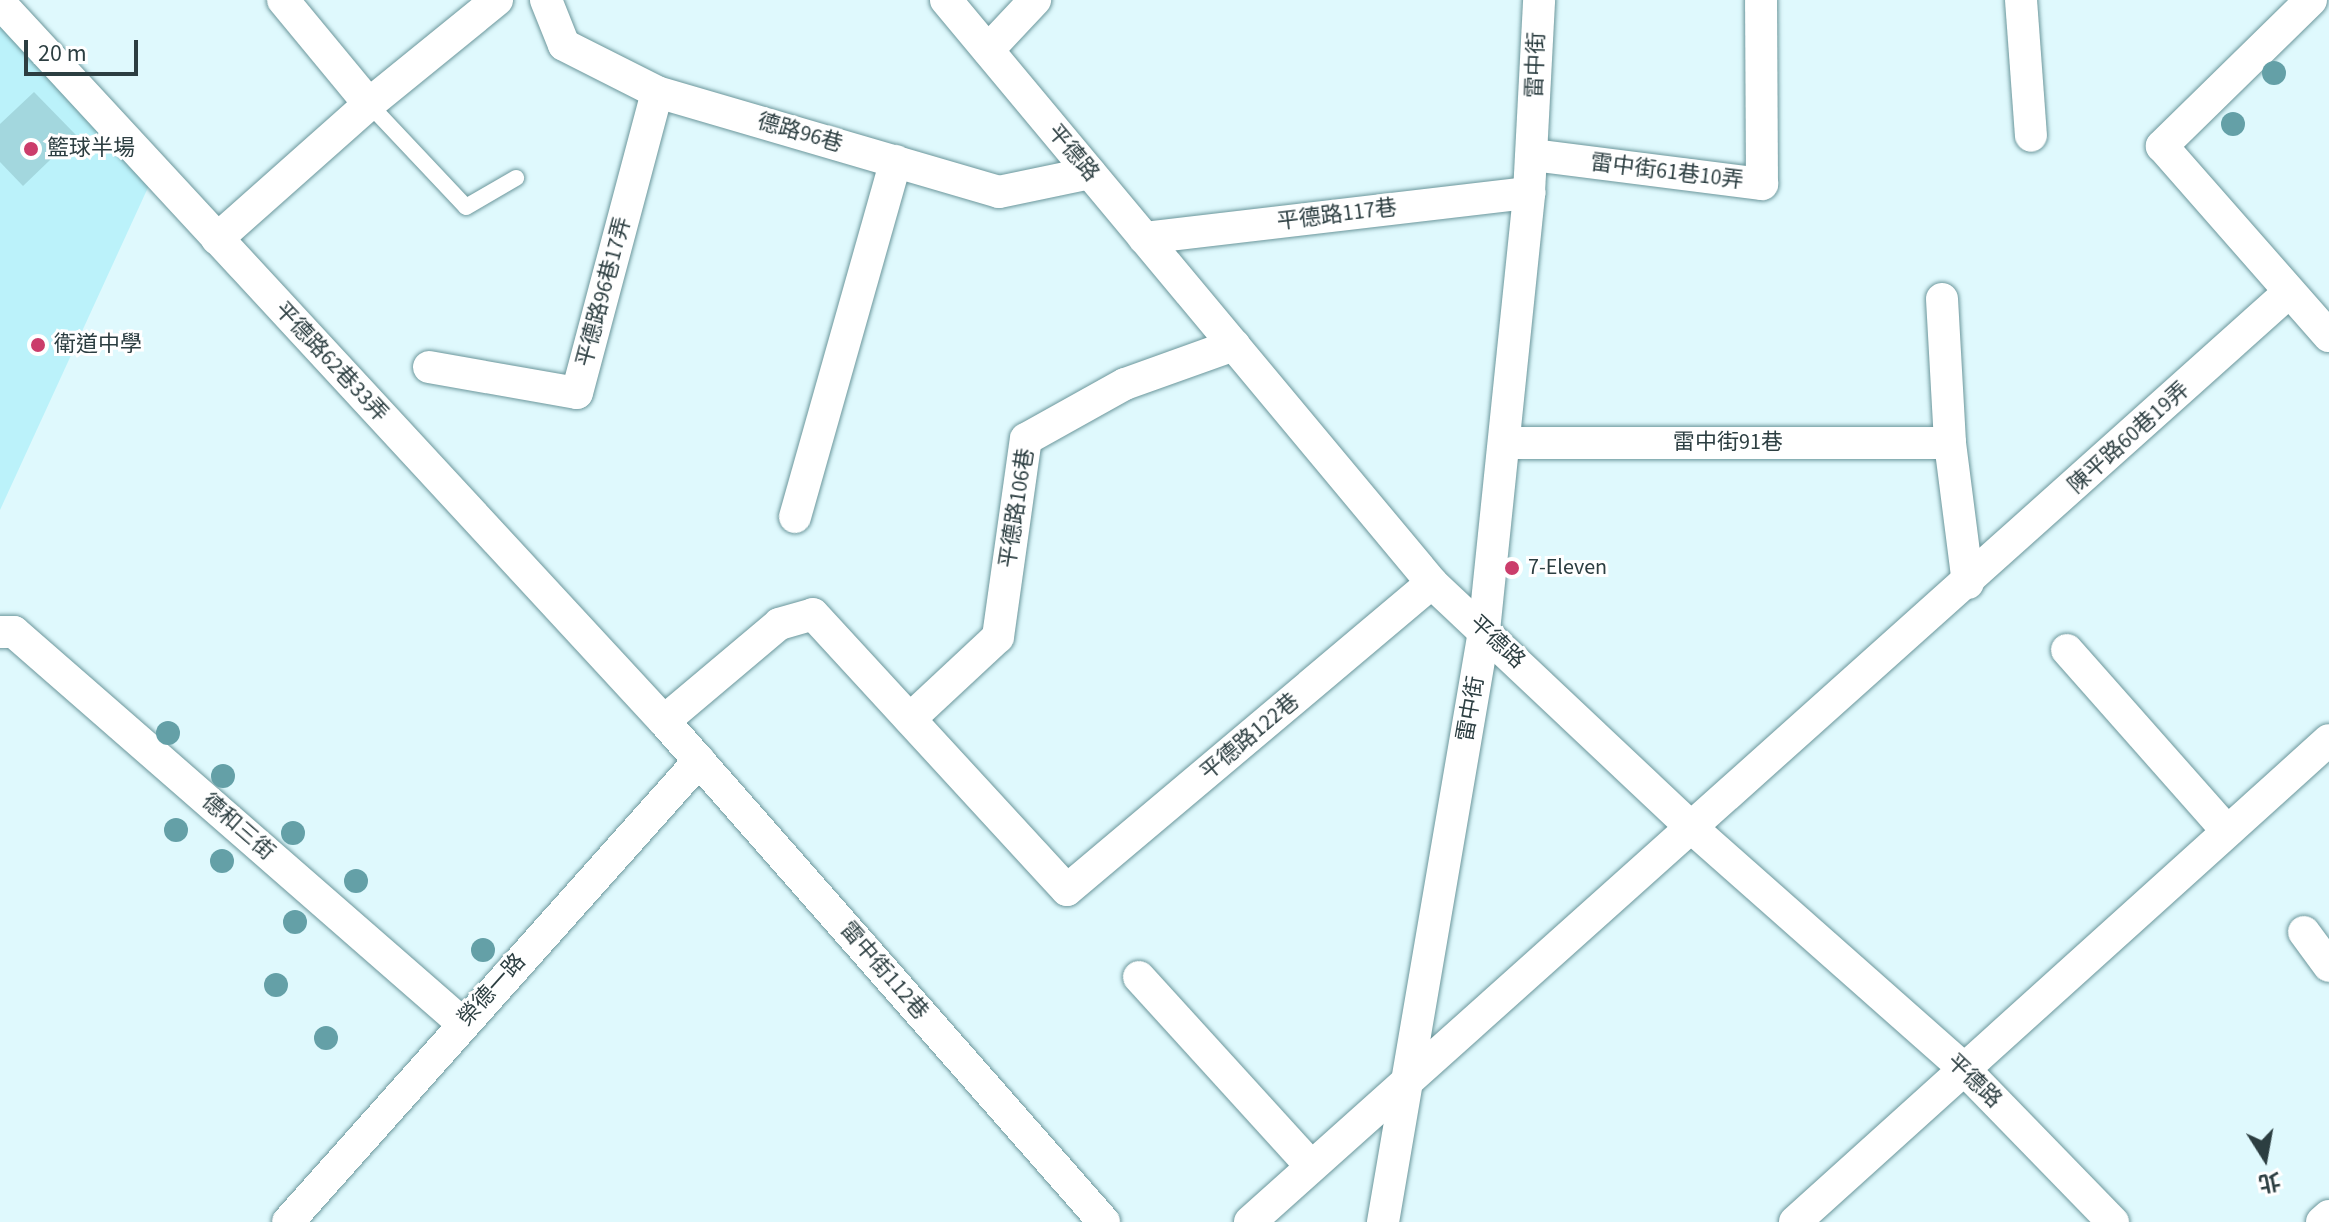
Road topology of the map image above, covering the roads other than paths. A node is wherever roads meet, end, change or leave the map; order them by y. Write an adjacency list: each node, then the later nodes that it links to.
1 (283, 0): 13 (street)
2 (497, 0): 13 (street)
3 (546, 0): 12 (street, 德路96巷)
4 (946, 0): 11 (street, 平德路)
5 (1035, 0): 11 (street)
6 (1539, 0): 15 (street, 雷中街)
7 (1761, 0): 15 (street, 雷中街61巷10弄)
8 (2021, 0): 14 (street)
9 (0, 3): 21 (street, 平德路62巷33弄)
10 (2296, 5): 22 (street)
11 (988, 50): 17 (street, 平德路)
12 (657, 92): 16 (street, 德路96巷); 26 (street, 平德路96巷17弄)
13 (369, 104): 18 (lane); 21 (street)
14 (2031, 136)
15 (1532, 155): 19 (street, 雷中街)
16 (896, 161): 17 (street, 德路96巷); 29 (street)
17 (1090, 173): 20 (street, 平德路)
18 (516, 178)
19 (1529, 193): 20 (street, 平德路117巷); 27 (street, 雷中街)
20 (1144, 238): 25 (street, 平德路)
21 (217, 239): 36 (street, 平德路62巷33弄)
22 (2289, 292): 24 (street); 31 (street, 陳平路60巷19弄)
23 (1942, 299): 28 (street)
24 (2329, 336)
25 (1234, 345): 30 (street, 平德路); 35 (street, 平德路106巷)
26 (429, 367)
27 (1506, 443): 28 (street, 雷中街91巷); 32 (street, 雷中街)
28 (1950, 443): 31 (street)
29 (795, 517)
30 (1432, 583): 32 (street, 平德路); 35 (street, 平德路122巷)
31 (1968, 583): 39 (street, 陳平路60巷19弄)
32 (1484, 631): 39 (street, 平德路); 46 (street, 雷中街)
33 (7, 632): 44 (street, 德和三街)
34 (2067, 650): 40 (street)
35 (910, 719): 36 (street)
36 (664, 721): 38 (street, 雷中街112巷)
37 (2329, 740): 40 (street)
38 (699, 761): 44 (street, 榮德一路); 50 (street, 雷中街112巷)
39 (1692, 828): 45 (street, 平德路); 46 (street, 陳平路60巷19弄)
40 (2226, 830): 45 (street)
41 (2304, 932): 42 (street)
42 (2329, 966)
43 (1139, 977): 47 (street)
44 (462, 1023): 49 (street, 榮德一路)
45 (1964, 1069): 53 (street); 54 (street, 平德路)
46 (1405, 1081): 47 (street); 52 (street, 雷中街)
47 (1310, 1165): 51 (street)
48 (2329, 1216): 55 (street)
49 (288, 1222)
50 (1104, 1222)
51 (1250, 1222)
52 (1383, 1222)
53 (1795, 1222)
54 (2113, 1222)
55 (2322, 1222)

